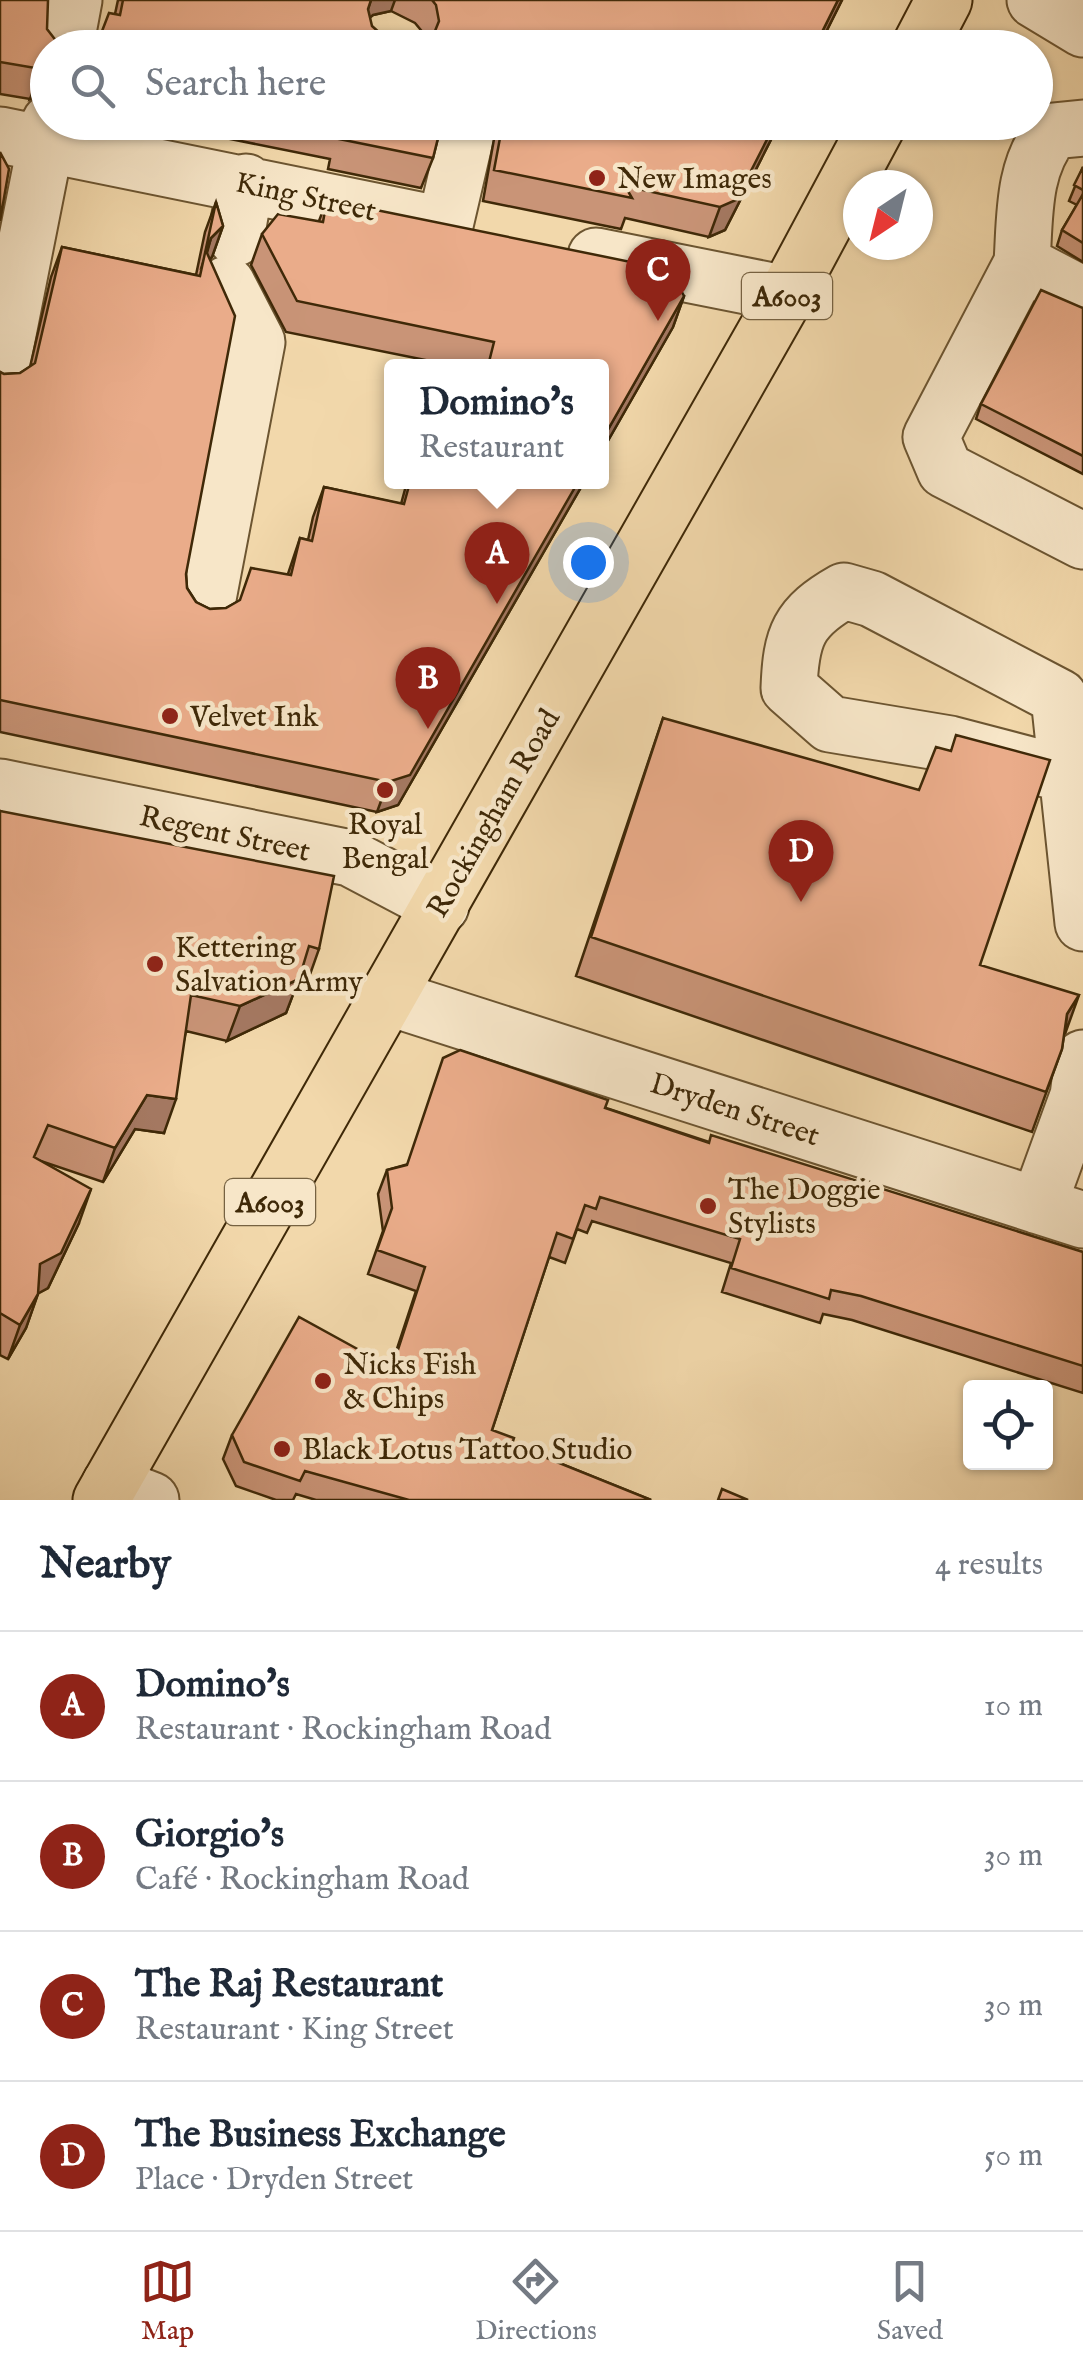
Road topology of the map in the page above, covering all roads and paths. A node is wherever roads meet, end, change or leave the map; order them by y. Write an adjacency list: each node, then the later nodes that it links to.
1 (74, 0): 5 (street)
2 (944, 0): 6 (main road)
3 (1035, 0): 4 (street)
4 (1083, 29)
5 (68, 30)
6 (928, 30)
7 (1083, 49): 8 (street)
8 (1053, 50)
9 (1083, 128): 10 (street)
10 (1053, 131)
11 (31, 140): 21 (street)
12 (59, 140): 16 (street, King Street)
13 (468, 140): 16 (street, King Street)
14 (874, 140): 19 (main road, Rockingham Road / A6003)
15 (1045, 140): 18 (street)
16 (246, 182): 23 (street)
17 (553, 248): 19 (street)
18 (1022, 263): 20 (street); 22 (street)
19 (787, 294): 26 (main road, Rockingham Road / A6003)
20 (1083, 296)
21 (0, 374)
22 (1083, 542)
23 (206, 609)
24 (1068, 775): 24 (street); 27 (street)
25 (0, 787): 26 (street, Regent Street)
26 (442, 906): 28 (main road, Rockingham Road / A6003)
27 (1083, 923)
28 (387, 997): 30 (street, Dryden Street); 31 (main road, Rockingham Road / A6003)
29 (1083, 1058): 30 (street)
30 (1061, 1213)
31 (121, 1495)

